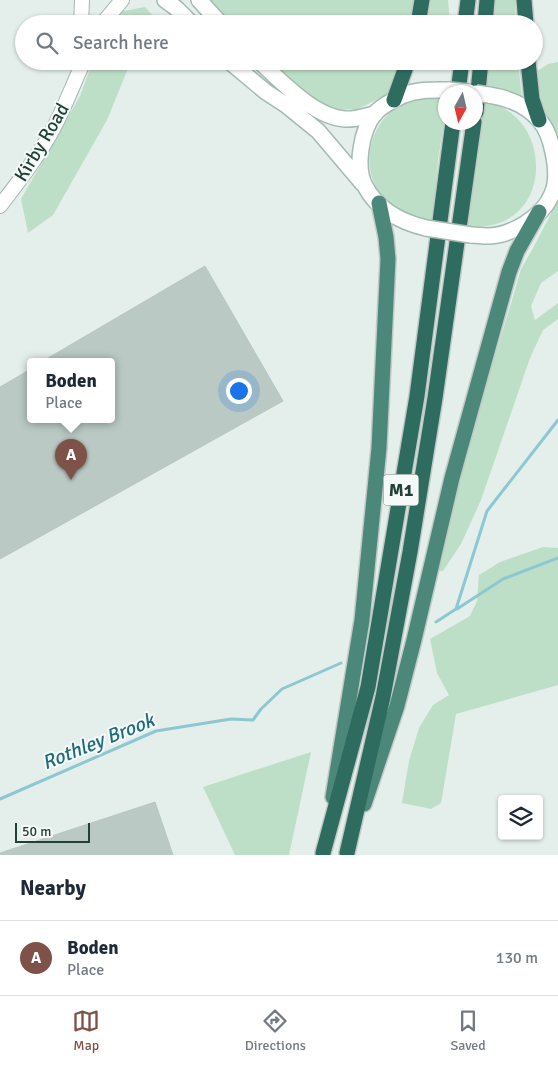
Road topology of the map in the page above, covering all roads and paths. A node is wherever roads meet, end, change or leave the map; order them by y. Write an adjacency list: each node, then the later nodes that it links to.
1 (82, 0): 9 (street)
2 (122, 0): 10 (street)
3 (165, 0): 11 (main road)
4 (199, 0): 12 (main road)
5 (422, 0): 13 (highway)
6 (468, 0): 14 (highway)
7 (488, 0): 15 (highway)
8 (524, 0): 16 (highway)
9 (81, 15)
10 (110, 15)
11 (183, 15)
12 (212, 15)
13 (420, 15)
14 (467, 15)
15 (486, 15)
16 (525, 15)
17 (77, 70): 25 (street, Kirby Road)
18 (80, 70): 25 (street, Kirby Road)
19 (240, 70): 35 (main road)
20 (269, 70): 31 (main road)
21 (405, 70): 30 (highway)
22 (459, 70): 26 (highway)
23 (480, 70): 27 (highway)
24 (529, 70): 32 (highway)
25 (77, 76): 37 (street, Kirby Road)
26 (455, 85)
27 (479, 85)
28 (438, 90): 30 (main road)
29 (483, 94): 32 (main road)
30 (394, 100): 31 (main road)
31 (375, 114): 35 (main road)
32 (540, 120): 38 (main road)
33 (452, 130): 39 (highway, M1)
34 (473, 130): 40 (highway, M1)
35 (363, 184): 36 (main road)
36 (379, 203): 38 (main road, bridge); 39 (highway)
37 (0, 206)
38 (539, 212): 40 (highway)
39 (323, 854)
40 (347, 854)

